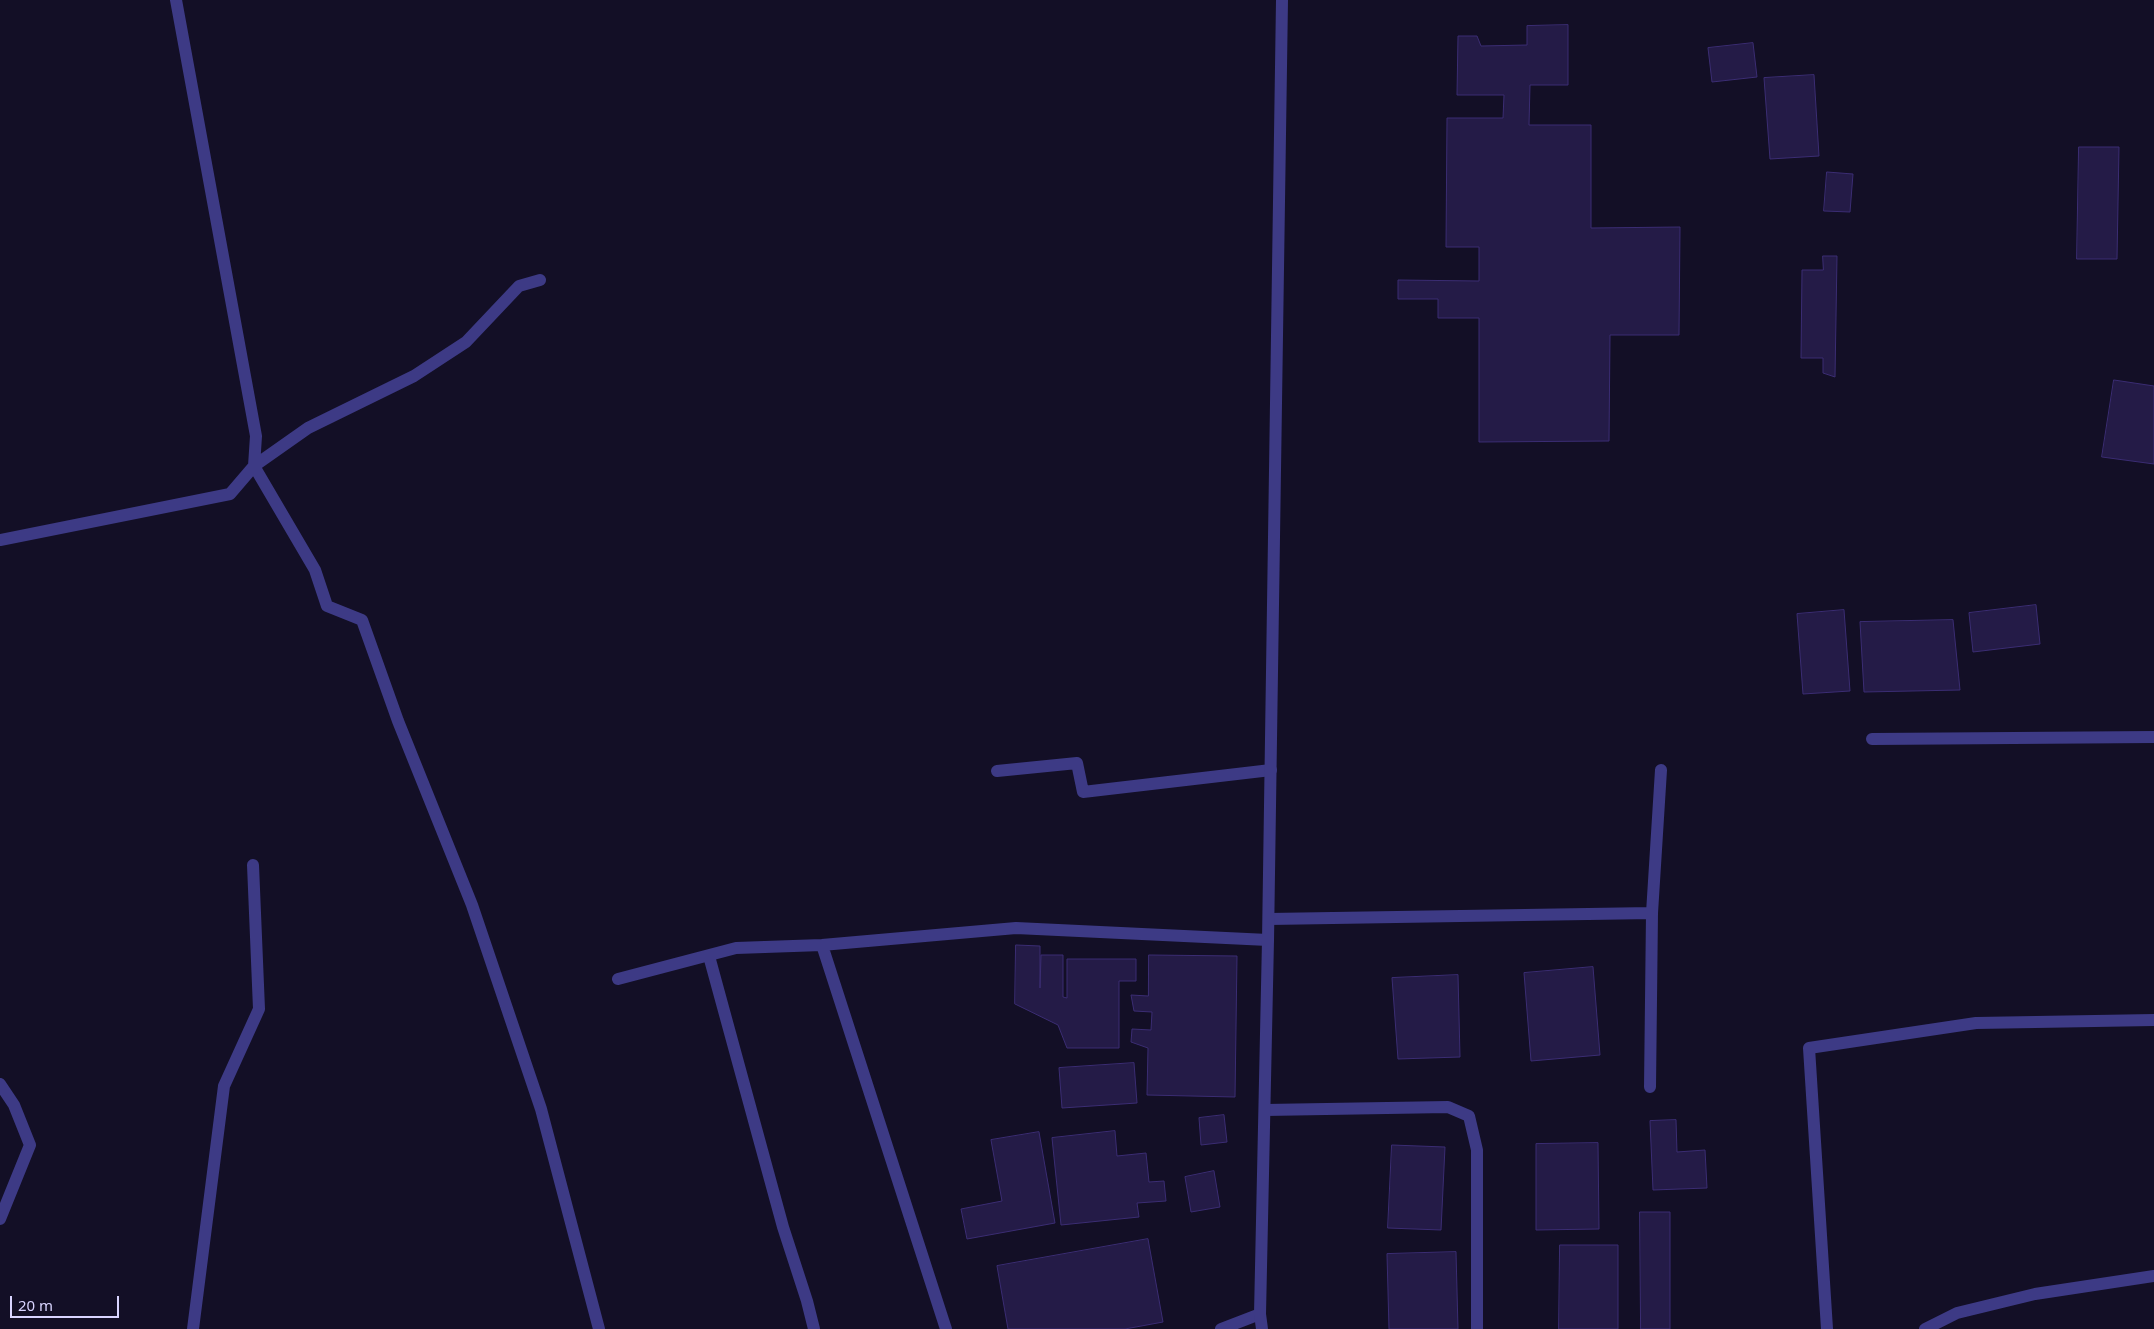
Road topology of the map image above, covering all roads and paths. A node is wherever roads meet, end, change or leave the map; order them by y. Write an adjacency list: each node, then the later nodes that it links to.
1 (176, 0): 4 (street)
2 (1282, 0): 9 (street)
3 (540, 280): 4 (street)
4 (254, 466): 5 (street); 26 (street)
5 (0, 540)
6 (2154, 737): 7 (street)
7 (1872, 739)
8 (997, 770): 9 (street)
9 (1271, 770): 13 (street)
10 (1661, 770): 12 (street)
11 (254, 865): 25 (street)
12 (1652, 913): 13 (street); 20 (street)
13 (1269, 919): 14 (street)
14 (1268, 940): 15 (street); 21 (street)
15 (822, 945): 16 (street); 28 (street)
16 (709, 956): 17 (street); 27 (street)
17 (618, 980)
18 (2154, 1020): 32 (street)
19 (0, 1084): 22 (street)
20 (1650, 1086)
21 (1265, 1110): 24 (street); 31 (street)
22 (0, 1219)
23 (2154, 1276): 33 (street)
24 (1260, 1314): 29 (street); 30 (street)
25 (193, 1329)
26 (599, 1329)
27 (814, 1329)
28 (946, 1329)
29 (1221, 1329)
30 (1262, 1329)
31 (1477, 1329)
32 (1827, 1329)
33 (1925, 1329)

